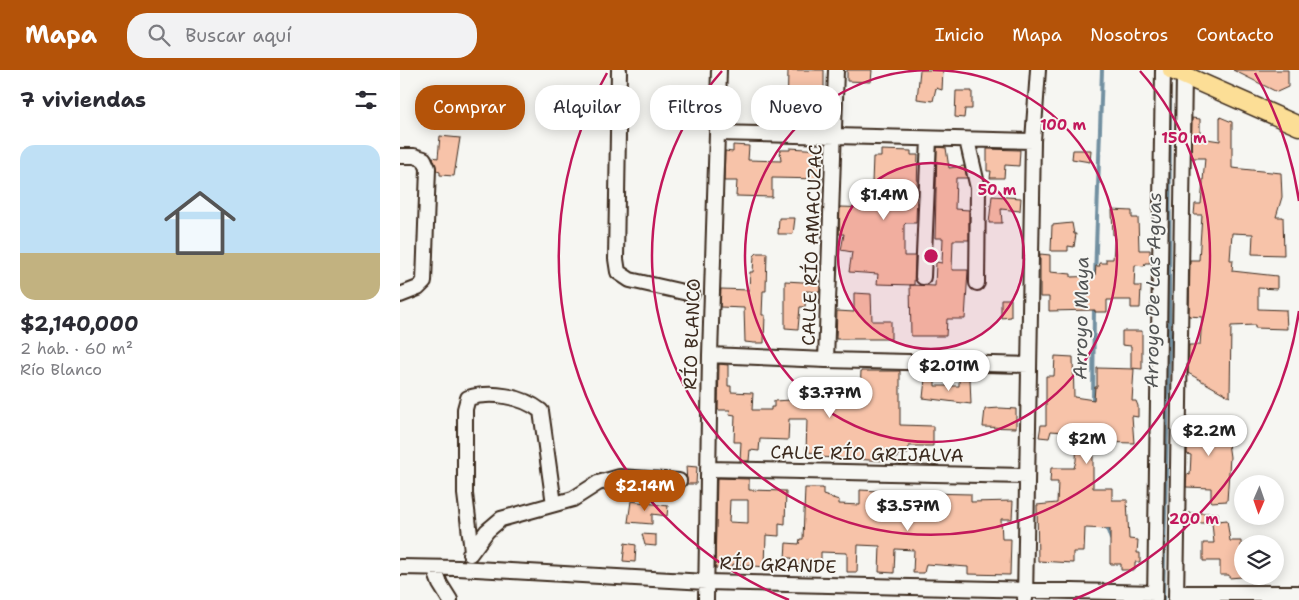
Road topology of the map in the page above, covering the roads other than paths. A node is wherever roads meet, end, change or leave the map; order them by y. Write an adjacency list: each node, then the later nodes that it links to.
1 (619, 70): 16 (street)
2 (719, 70): 8 (street, RÍO BLANCO)
3 (836, 70): 9 (street, CALLE RÍO AMACUZAC)
4 (1038, 70): 12 (street)
5 (1162, 70): 33 (street)
6 (1178, 73): 7 (main road); 32 (street)
7 (1299, 126)
8 (717, 133): 9 (street); 18 (street, RÍO BLANCO)
9 (834, 135): 10 (street); 19 (street, CALLE RÍO AMACUZAC)
10 (929, 139): 11 (street); 14 (street)
11 (967, 140): 12 (street); 15 (street)
12 (1033, 141): 20 (street)
13 (400, 156): 17 (street)
14 (923, 277)
15 (977, 283)
16 (692, 294)
17 (400, 295)
18 (710, 355): 19 (street); 21 (street, RÍO BLANCO)
19 (826, 360): 20 (street)
20 (1029, 365): 22 (street)
21 (708, 469): 22 (street, CALLE RÍO GRIJALVA); 29 (street, RÍO BLANCO)
22 (1026, 476): 31 (street)
23 (679, 481): 24 (street)
24 (554, 504): 25 (street); 25 (street)
25 (472, 551): 28 (street)
26 (400, 567): 27 (street, RÍO GRANDE)
27 (434, 568): 28 (street, RÍO GRANDE); 35 (street)
28 (458, 568): 29 (street, RÍO GRANDE)
29 (706, 582): 31 (street, RÍO GRANDE); 36 (street, RÍO BLANCO)
30 (1299, 593): 34 (street)
31 (1025, 596): 33 (street, RÍO GRANDE)
32 (1176, 596): 34 (street)
33 (1155, 597)
34 (1235, 597)
35 (450, 600)
36 (706, 600)

